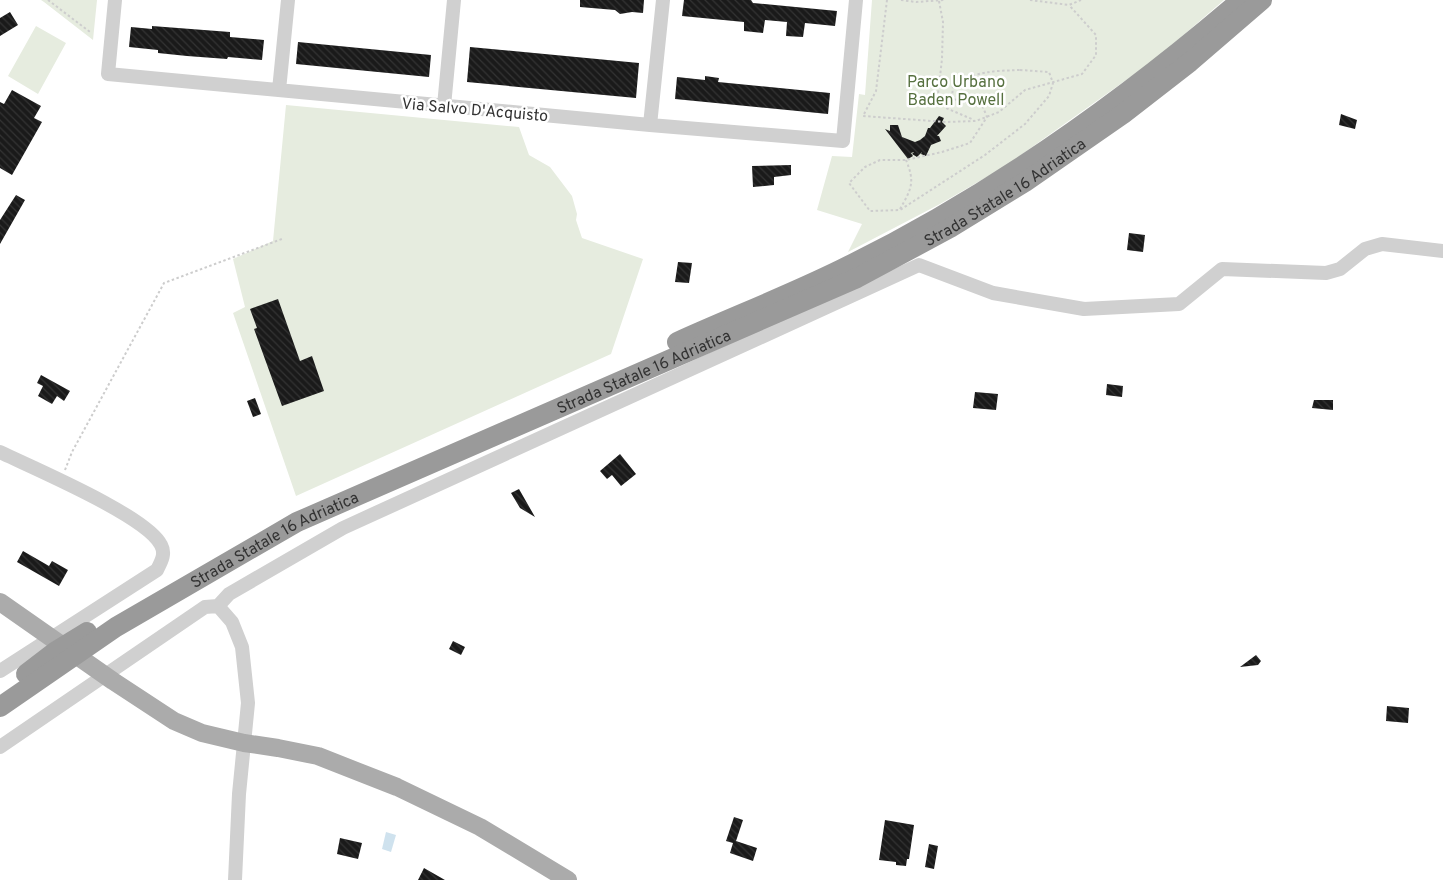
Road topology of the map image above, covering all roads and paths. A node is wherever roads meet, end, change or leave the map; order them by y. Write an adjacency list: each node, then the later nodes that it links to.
1 (48, 0): 16 (path)
2 (115, 0): 18 (street, Via Salvo D'Acquisto)
3 (288, 0): 18 (street)
4 (454, 0): 19 (street)
5 (664, 0): 22 (street)
6 (856, 0): 22 (street, Via Salvo D'Acquisto)
7 (887, 0): 21 (path)
8 (901, 0): 14 (path)
9 (944, 0): 14 (path)
10 (1030, 0): 15 (path)
11 (1082, 0): 15 (path)
12 (1241, 0): 32 (highway, Strada Statale 16 Adriatica)
13 (1262, 0): 33 (highway, Strada Statale 16 Adriatica)
14 (939, 1): 21 (path)
15 (1069, 5): 17 (path)
16 (90, 32)
17 (1053, 83): 20 (path); 20 (path); 24 (path)
18 (279, 90): 19 (street, Via Salvo D'Acquisto)
19 (444, 106): 22 (street, Via Salvo D'Acquisto)
20 (987, 117): 21 (path); 23 (path)
21 (976, 120)
22 (650, 125)
23 (906, 160): 24 (path); 24 (path)
24 (900, 210)
25 (282, 239): 28 (path)
26 (1443, 251): 30 (street)
27 (0, 452): 28 (street)
28 (60, 481): 31 (street)
29 (0, 602): 34 (main road)
30 (218, 606): 34 (street); 35 (street)
31 (0, 671)
32 (0, 694)
33 (0, 707)
34 (244, 743): 36 (street); 37 (main road)
35 (0, 747)
36 (235, 880)
37 (568, 880)

